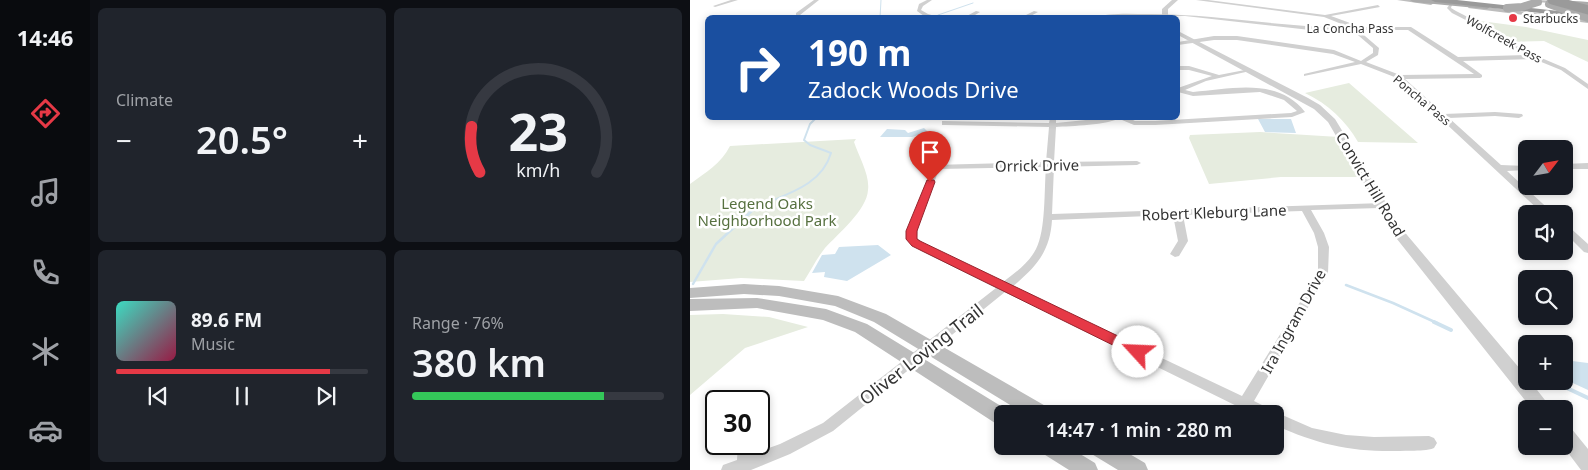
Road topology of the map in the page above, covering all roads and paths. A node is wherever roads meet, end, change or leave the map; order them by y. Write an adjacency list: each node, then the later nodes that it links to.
1 (736, 0): 16 (street)
2 (817, 0): 21 (street)
3 (930, 0): 22 (street)
4 (1175, 0): 26 (street)
5 (1198, 0): 29 (street)
6 (1400, 0): 14 (main road)
7 (1414, 0): 15 (main road)
8 (1435, 0): 27 (highway)
9 (1538, 0): 11 (main road); 15 (main road, bridge)
10 (1564, 0): 13 (highway)
11 (1552, 2): 13 (main road); 27 (highway, bridge)
12 (1482, 3): 14 (main road); 15 (highway); 27 (main road)
13 (1588, 4)
14 (1450, 5): 34 (street, Wolfcreek Pass)
15 (1506, 5): 27 (highway)
16 (716, 6)
17 (1131, 6): 25 (street)
18 (1378, 6): 29 (street)
19 (978, 12): 23 (street)
20 (1036, 12): 24 (street)
21 (798, 14)
22 (926, 15)
23 (971, 15)
24 (1029, 15)
25 (1132, 15)
26 (1164, 15)
27 (1588, 15)
28 (1180, 16): 30 (street, La Concha Pass)
29 (1325, 16): 30 (street)
30 (1354, 29): 35 (street, La Concha Pass); 36 (street)
31 (1180, 34): 32 (street, Convict Hill Road)
32 (1193, 41): 33 (street, Poncha Pass); 36 (street, Poncha Pass); 38 (street, Convict Hill Road)
33 (1180, 44)
34 (1534, 57): 35 (street); 42 (street, Wolfcreek Pass)
35 (1457, 58): 41 (street, La Concha Pass)
36 (1363, 62): 39 (street); 41 (street, Poncha Pass)
37 (1180, 68): 40 (street)
38 (1248, 70): 40 (street); 57 (street, Convict Hill Road)
39 (1306, 75)
40 (1215, 77): 43 (street)
41 (1399, 77): 45 (street, Poncha Pass)
42 (1588, 87)
43 (1180, 89)
44 (1180, 91): 50 (street)
45 (1442, 116): 46 (street); 55 (street, Poncha Pass)
46 (1519, 116)
47 (947, 120): 48 (street)
48 (1053, 120): 49 (street); 52 (street, Oliver Loving Trail)
49 (1103, 120)
50 (1129, 120)
51 (1137, 163): 52 (street, Orrick Drive)
52 (1051, 165): 61 (street, Oliver Loving Trail); 66 (street, Orrick Drive)
53 (1588, 166): 54 (street)
54 (1573, 167)
55 (1500, 168): 56 (street); 58 (street, Poncha Pass)
56 (1518, 168)
57 (1380, 205): 59 (street, Robert Kleburg Lane); 71 (street, Convict Hill Road)
58 (1539, 205)
59 (1306, 209): 60 (street, Robert Kleburg Lane); 72 (street, Ira Ingram Drive)
60 (1178, 214): 61 (street, Robert Kleburg Lane); 65 (street)
61 (1048, 218): 66 (street, Oliver Loving Trail)
62 (1573, 236): 63 (street); 64 (street)
63 (1588, 236)
64 (1588, 250)
65 (1175, 254)
66 (1005, 287): 69 (street, Oliver Loving Trail); 72 (street)
67 (690, 292): 69 (main road)
68 (690, 305): 70 (main road)
69 (930, 347): 70 (street, Oliver Loving Trail); 73 (main road)
70 (912, 361): 75 (main road); 82 (street, Oliver Loving Trail)
71 (1536, 400)
72 (1245, 403): 74 (street)
73 (1027, 405)
74 (1249, 405)
75 (994, 412)
76 (1284, 422): 77 (street)
77 (1430, 443)
78 (1573, 445): 81 (street)
79 (1063, 455): 84 (main road)
80 (1112, 455): 85 (main road)
81 (1588, 464)
82 (744, 467): 83 (street, Oliver Loving Trail)
83 (729, 470)
84 (1087, 470)
85 (1137, 470)

